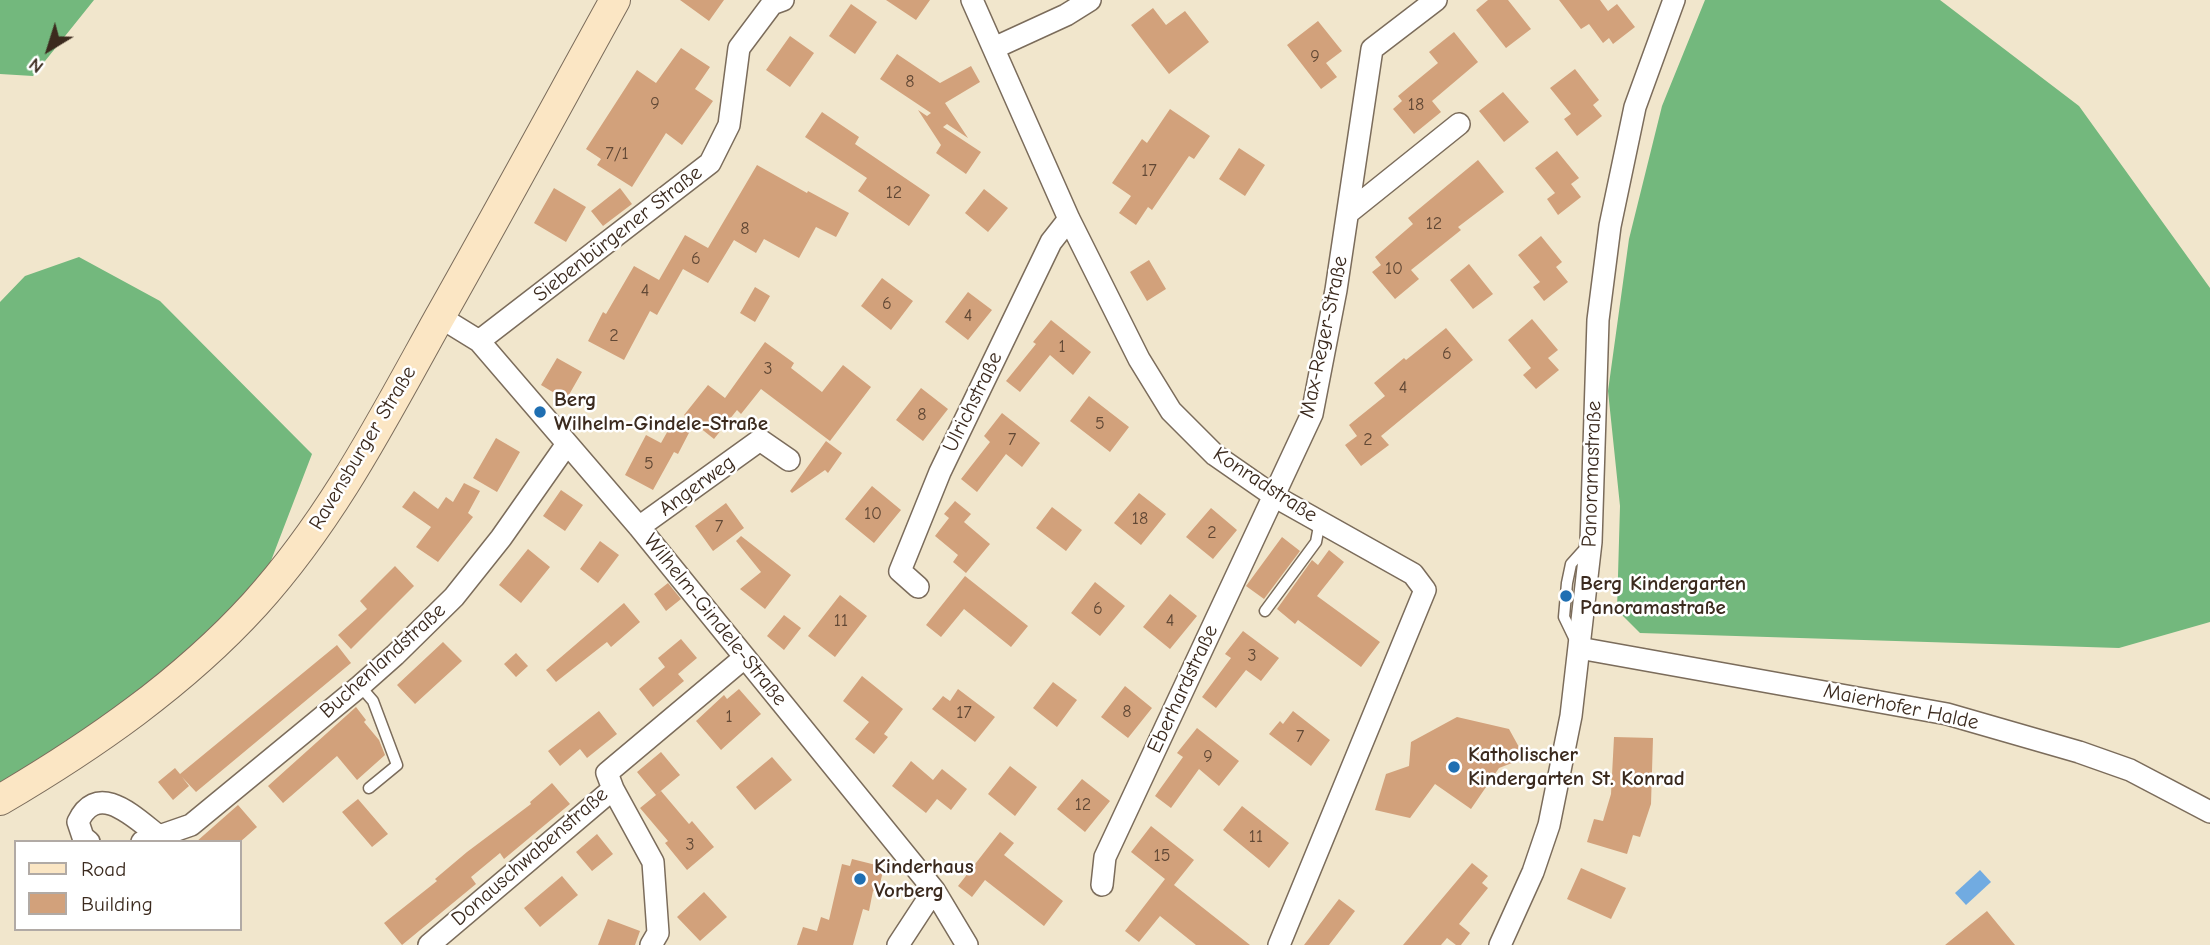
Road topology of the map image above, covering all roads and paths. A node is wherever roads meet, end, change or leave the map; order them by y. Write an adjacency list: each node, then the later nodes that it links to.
1 (615, 0): 11 (main road, Ravensburger Straße)
2 (783, 0): 12 (street, Siebenbürgener Straße)
3 (972, 0): 7 (street, Konradstraße)
4 (1090, 0): 7 (street)
5 (1436, 0): 9 (street, Max-Reger-Straße)
6 (1674, 0): 20 (street, Panoramastraße)
7 (994, 48): 10 (street, Konradstraße)
8 (1459, 124): 9 (street)
9 (1348, 213): 15 (street, Max-Reger-Straße)
10 (1069, 219): 15 (street, Konradstraße); 18 (street, Ulrichstraße)
11 (440, 317): 12 (street, Wilhelm-Gindele-Straße); 25 (main road, Ravensburger Straße)
12 (479, 341): 13 (street, Wilhelm-Gindele-Straße)
13 (567, 444): 17 (street, Wilhelm-Gindele-Straße); 22 (street, Buchenlandstraße)
14 (789, 460): 17 (street, Angerweg)
15 (1274, 496): 16 (street, Konradstraße); 29 (street, Eberhardstraße)
16 (1320, 521): 19 (lane); 35 (street, Konradstraße)
17 (639, 527): 21 (street, Wilhelm-Gindele-Straße)
18 (918, 587)
19 (1265, 611)
20 (1579, 648): 26 (street, Maierhofer Halde); 36 (street, Panoramastraße)
21 (744, 658): 24 (street, Donauschwabenstraße); 30 (street, Wilhelm-Gindele-Straße)
22 (360, 686): 23 (lane); 27 (street, Buchenlandstraße)
23 (369, 788)
24 (613, 789): 31 (street, Donauschwabenstraße); 32 (street)
25 (0, 800)
26 (2210, 811)
27 (151, 839): 28 (street, Buchenlandstraße)
28 (86, 840)
29 (1102, 885)
30 (934, 890): 33 (street); 34 (street, Wilhelm-Gindele-Straße)
31 (429, 945)
32 (651, 945)
33 (898, 945)
34 (967, 945)
35 (1279, 945)
36 (1500, 945)

